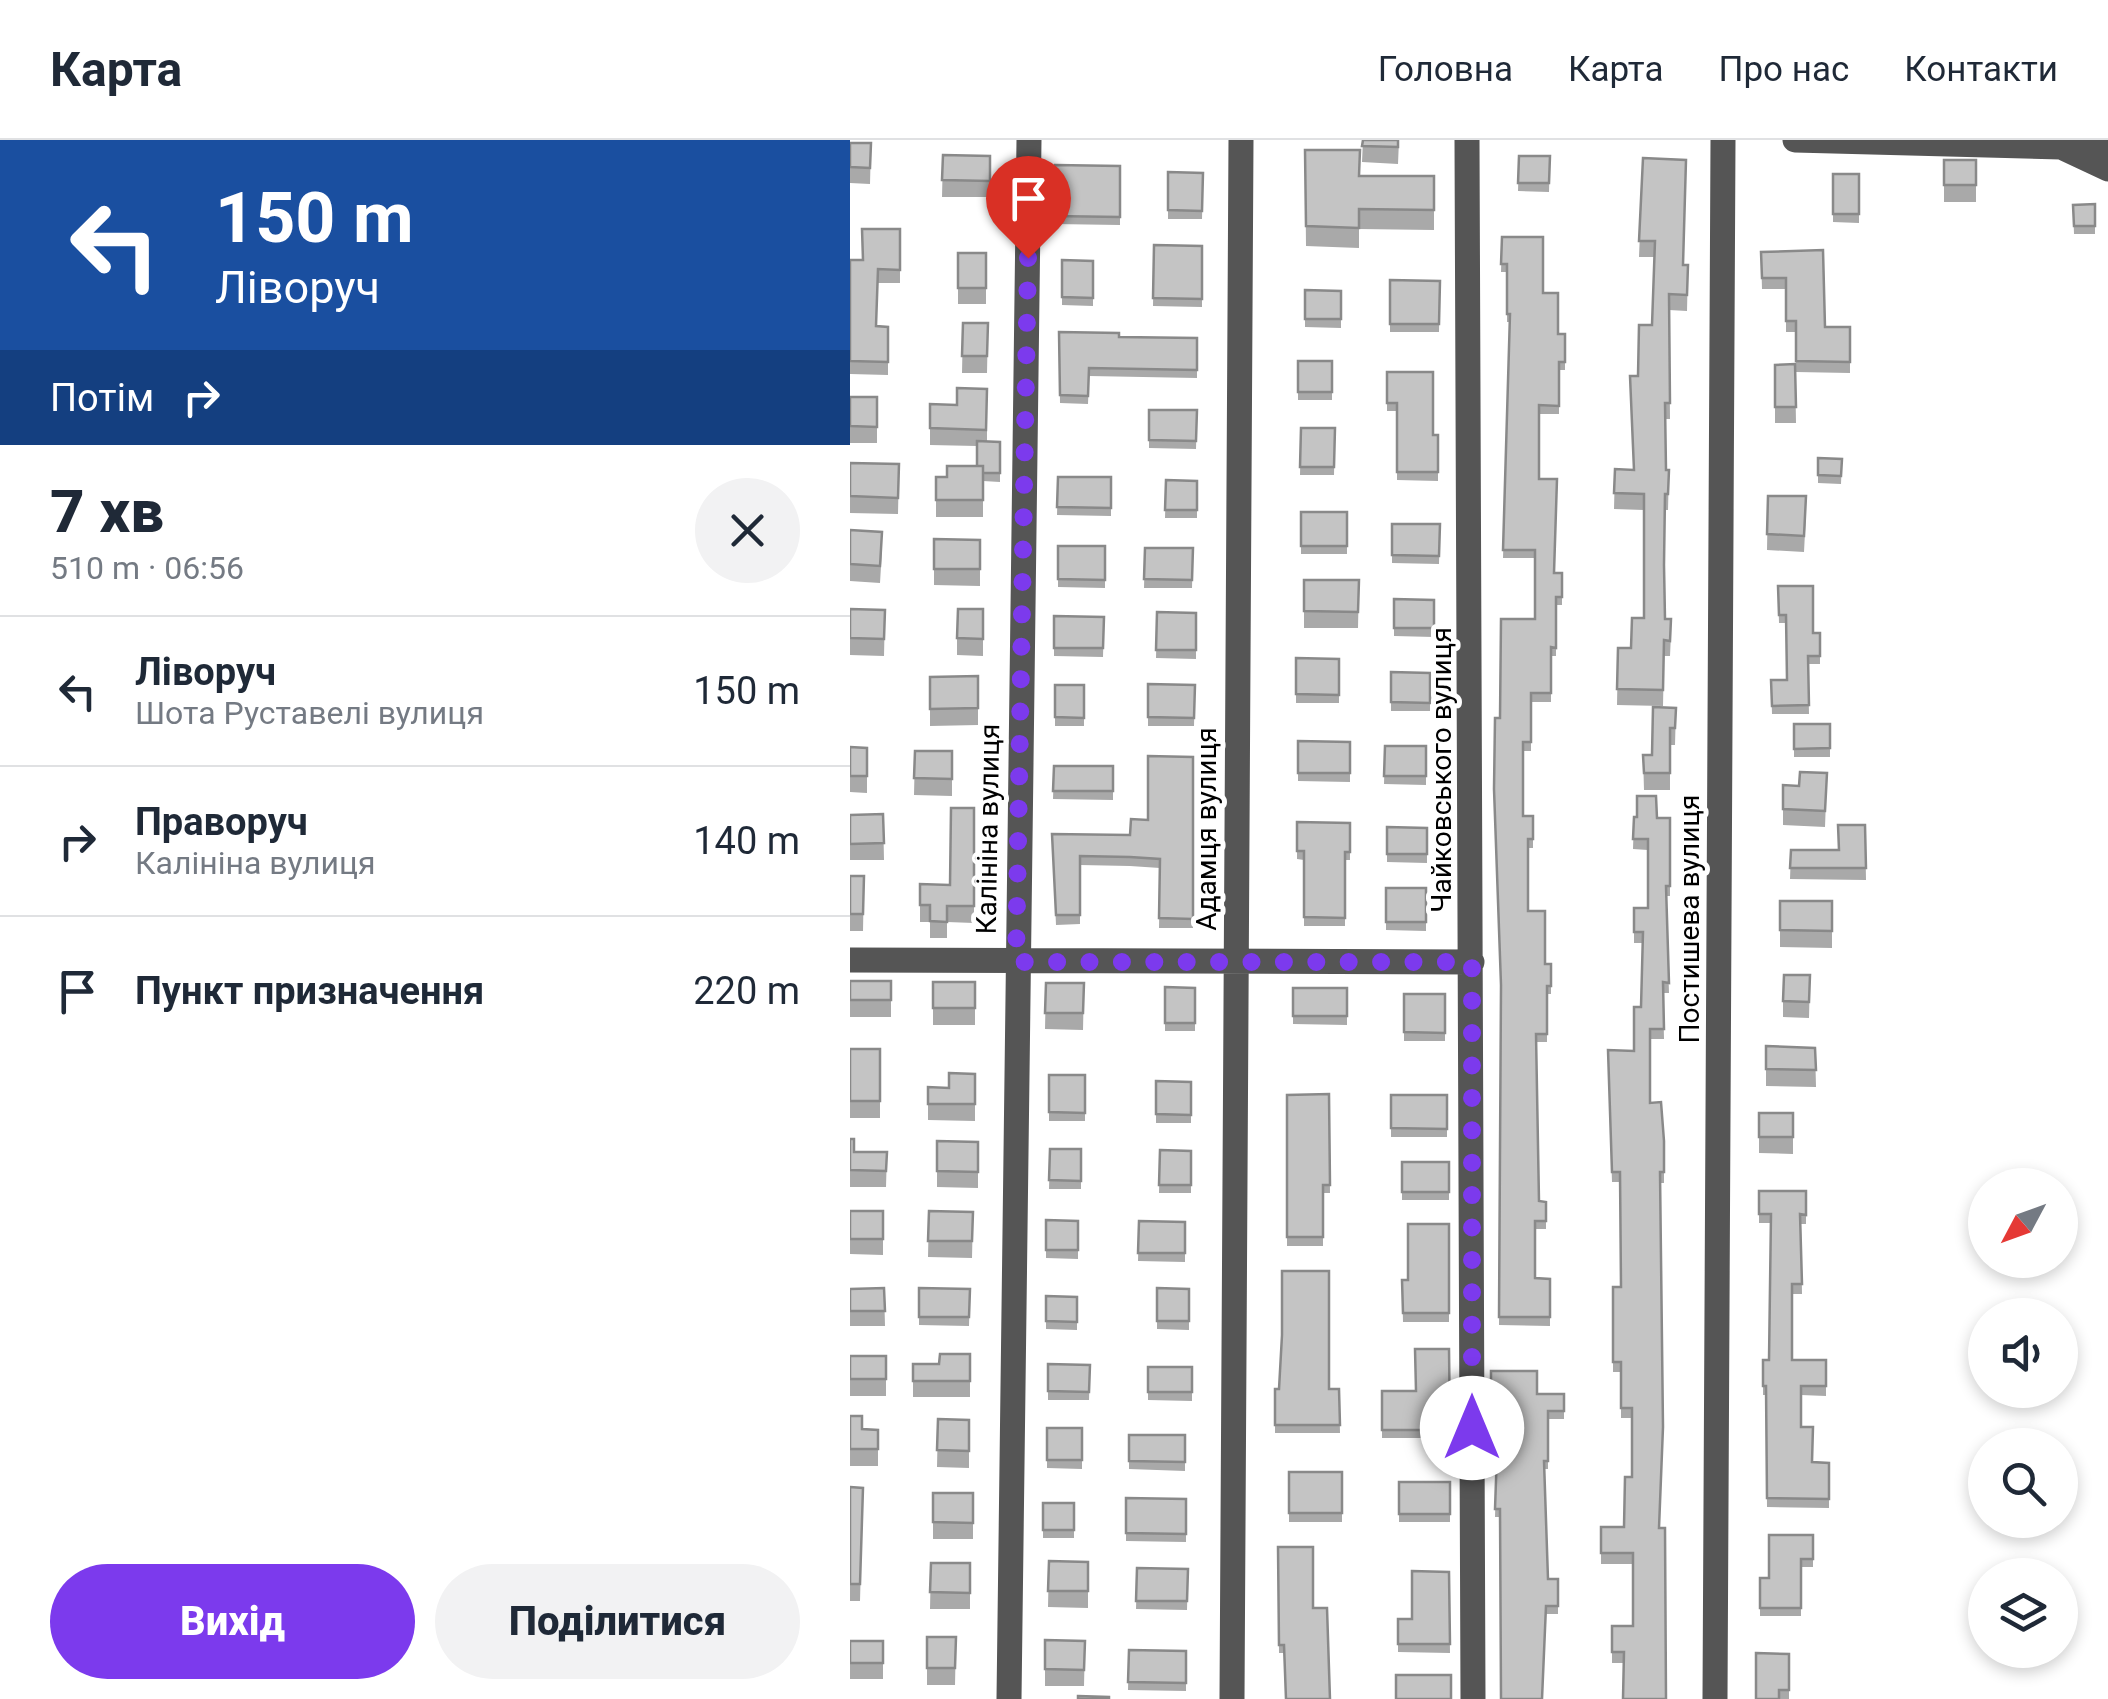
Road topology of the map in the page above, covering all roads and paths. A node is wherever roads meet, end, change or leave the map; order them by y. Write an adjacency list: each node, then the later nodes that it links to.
1 (1029, 140): 10 (street, Калініна вулиця)
2 (1241, 140): 11 (street, Адамця вулиця)
3 (1466, 140): 12 (street, Чайковського вулиця)
4 (1723, 140): 16 (street, Постишева вулиця)
5 (1795, 140): 7 (street)
6 (2108, 144): 7 (street)
7 (2061, 147): 8 (street)
8 (2108, 169)
9 (850, 960): 10 (street)
10 (1016, 962): 11 (street); 13 (street, Калініна вулиця)
11 (1235, 962): 12 (street); 14 (street, Адамця вулиця)
12 (1472, 962): 15 (street, Чайковського вулиця)
13 (1009, 1699)
14 (1232, 1699)
15 (1473, 1699)
16 (1715, 1699)

